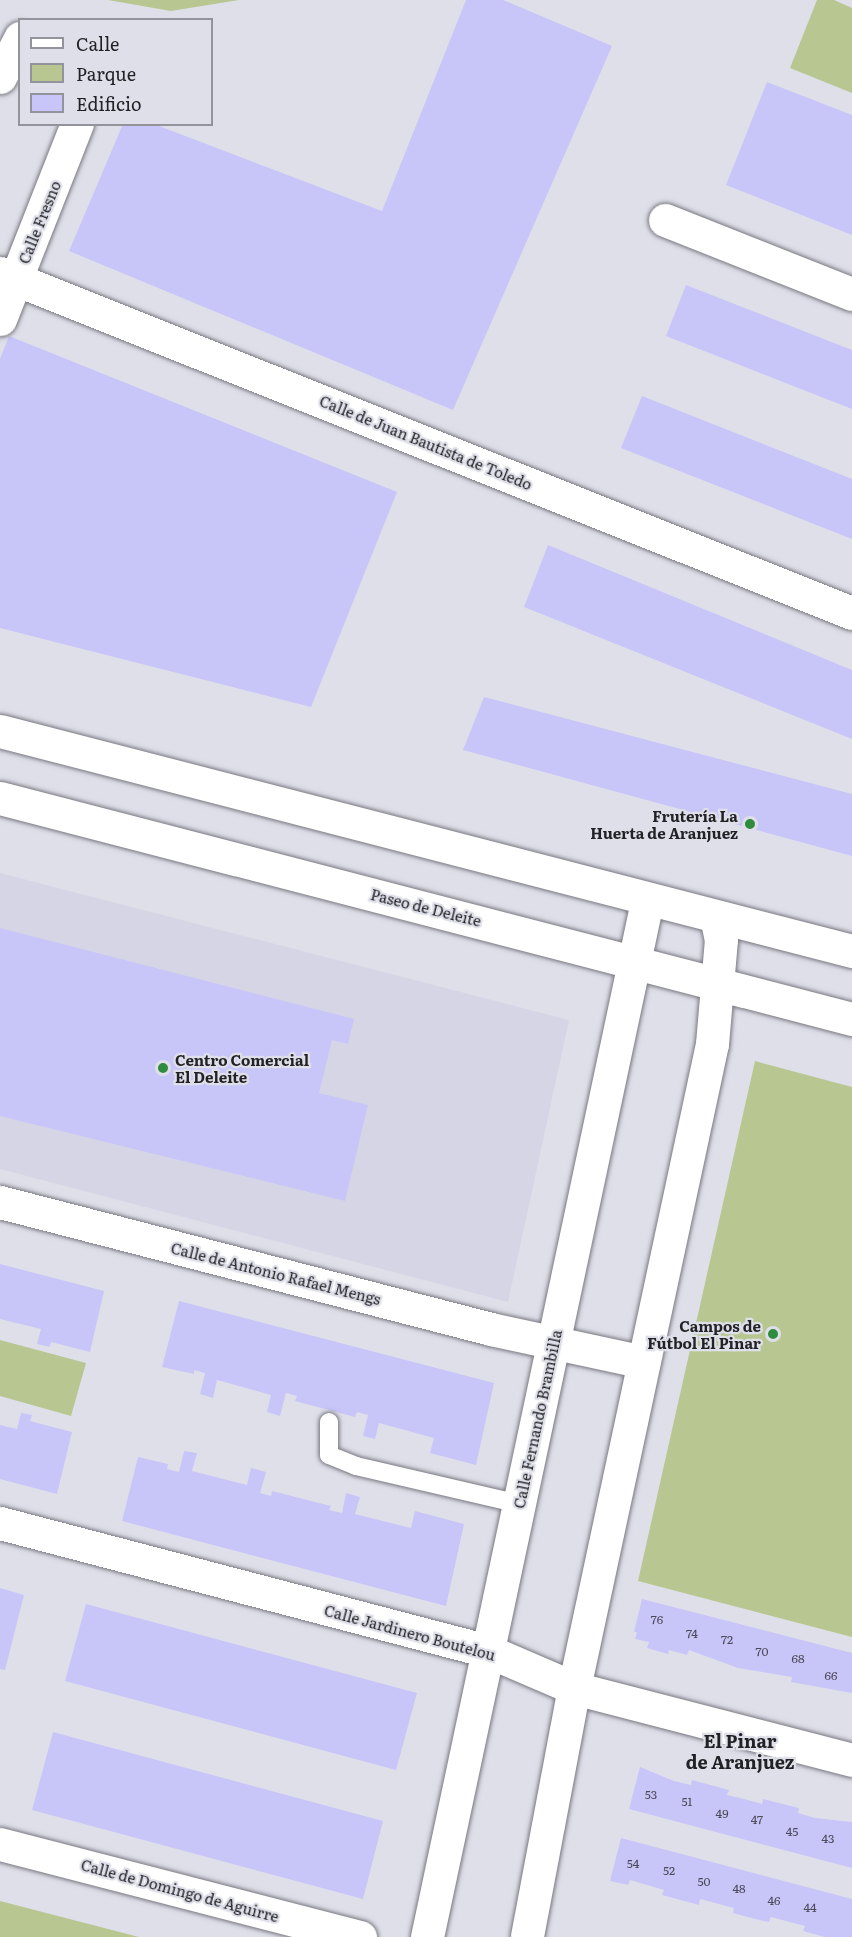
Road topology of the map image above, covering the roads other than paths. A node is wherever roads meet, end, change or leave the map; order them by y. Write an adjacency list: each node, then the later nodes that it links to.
1 (18, 42): 2 (street)
2 (0, 77)
3 (76, 126): 5 (street, Calle Fresno)
4 (665, 220): 6 (street)
5 (8, 276): 7 (street, Calle Fresno); 8 (street, Calle de Juan Bautista de Toledo)
6 (852, 294)
7 (0, 319)
8 (852, 613)
9 (0, 731): 11 (street)
10 (0, 798): 14 (street, Paseo de Deleite)
11 (647, 901): 12 (street); 14 (street, Calle Fernando Brambilla)
12 (716, 917): 13 (street); 15 (street)
13 (852, 951)
14 (635, 962): 15 (street, Paseo de Deleite); 18 (street, Calle Fernando Brambilla)
15 (717, 985): 16 (street, Paseo de Deleite); 19 (street)
16 (852, 1019)
17 (0, 1202): 18 (street, Calle de Antonio Rafael Mengs)
18 (552, 1343): 19 (street, Calle de Antonio Rafael Mengs); 21 (street, Calle Fernando Brambilla)
19 (643, 1362): 24 (street)
20 (329, 1422): 21 (lane)
21 (519, 1504): 23 (street, Calle Fernando Brambilla)
22 (0, 1523): 23 (street, Calle Jardinero Boutelou)
23 (488, 1651): 24 (street, Calle Jardinero Boutelou); 28 (street, Calle Fernando Brambilla)
24 (574, 1688): 25 (street, Calle Jardinero Boutelou); 29 (street)
25 (852, 1760)
26 (0, 1844): 27 (street, Calle de Domingo de Aguirre)
27 (360, 1937)
28 (427, 1937)
29 (528, 1937)

